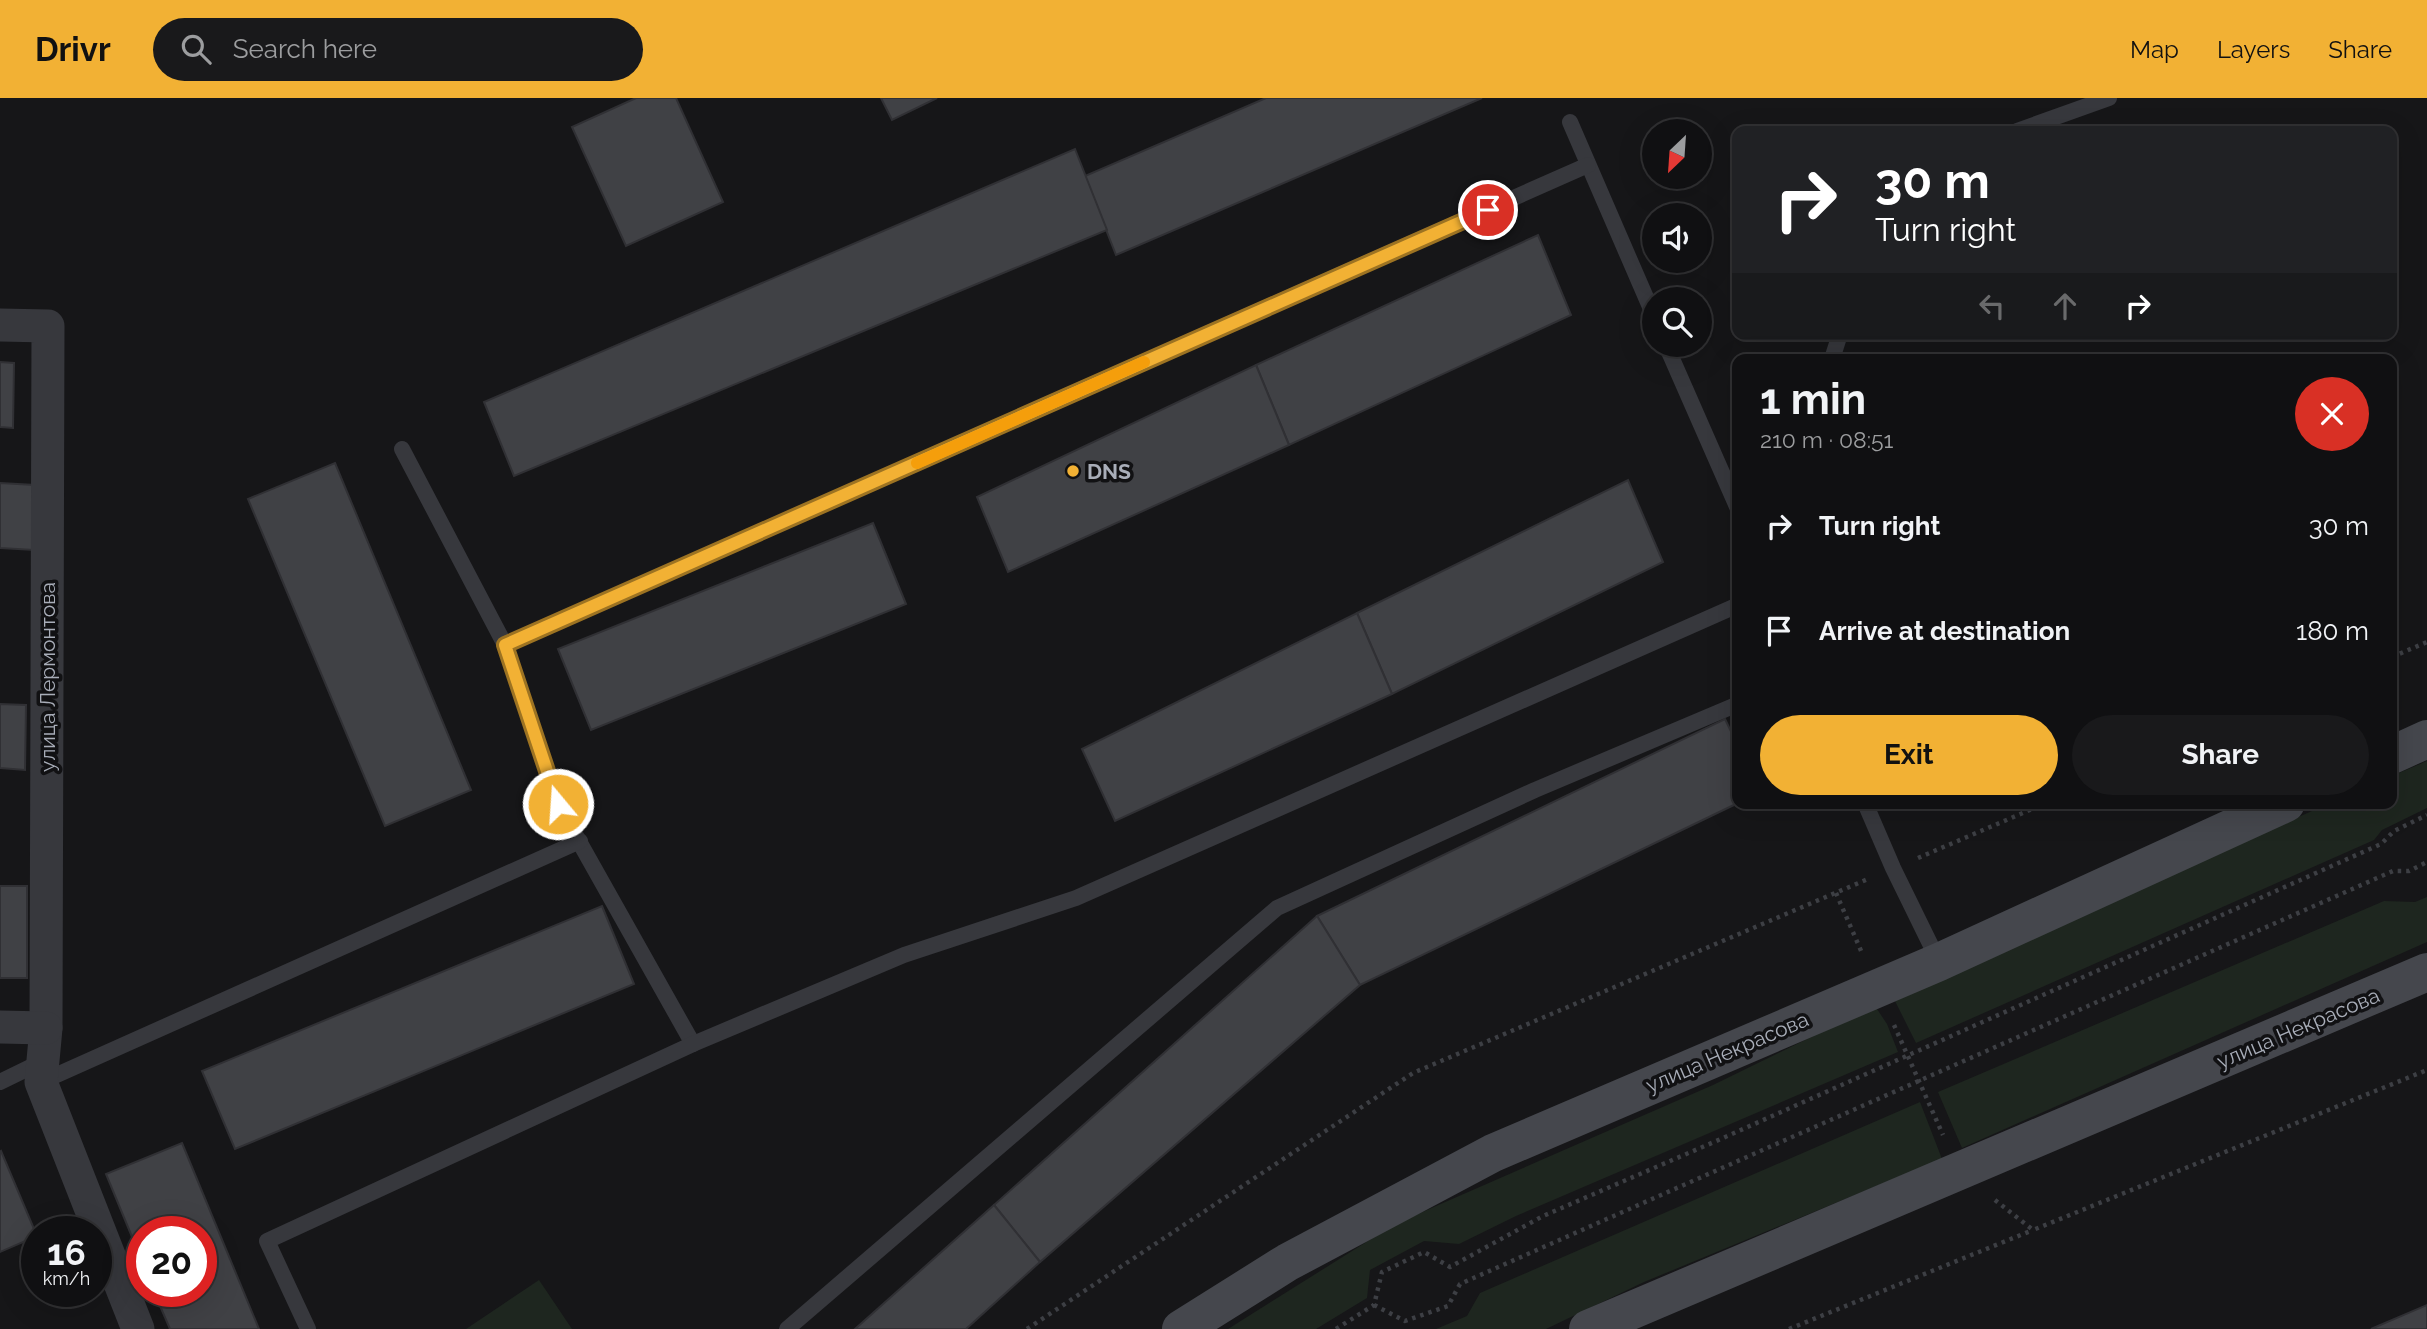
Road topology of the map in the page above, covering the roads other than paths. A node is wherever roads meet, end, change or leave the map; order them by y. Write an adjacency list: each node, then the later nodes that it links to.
1 (2109, 98): 3 (lane)
2 (1570, 122): 4 (lane)
3 (2031, 126)
4 (1588, 165): 5 (lane); 11 (lane)
5 (1642, 289)
6 (0, 326): 21 (street, улица Лермонтова)
7 (1671, 357): 9 (lane)
8 (402, 449): 11 (lane)
9 (1732, 495)
10 (1732, 608): 22 (lane)
11 (505, 645): 17 (lane)
12 (1732, 707): 27 (lane)
13 (2427, 739): 14 (main road)
14 (2397, 753)
15 (1868, 809): 18 (lane)
16 (2273, 809): 18 (main road, улица Некрасова)
17 (580, 841): 22 (lane); 23 (lane)
18 (1940, 962): 28 (main road, улица Некрасова)
19 (2427, 972): 29 (main road, улица Некрасова)
20 (0, 1027): 21 (street)
21 (46, 1028): 23 (street, улица Лермонтова)
22 (693, 1044): 26 (lane)
23 (42, 1072): 24 (lane); 25 (street)
24 (0, 1082)
25 (138, 1329)
26 (308, 1329)
27 (787, 1329)
28 (1181, 1329)
29 (1588, 1329)

